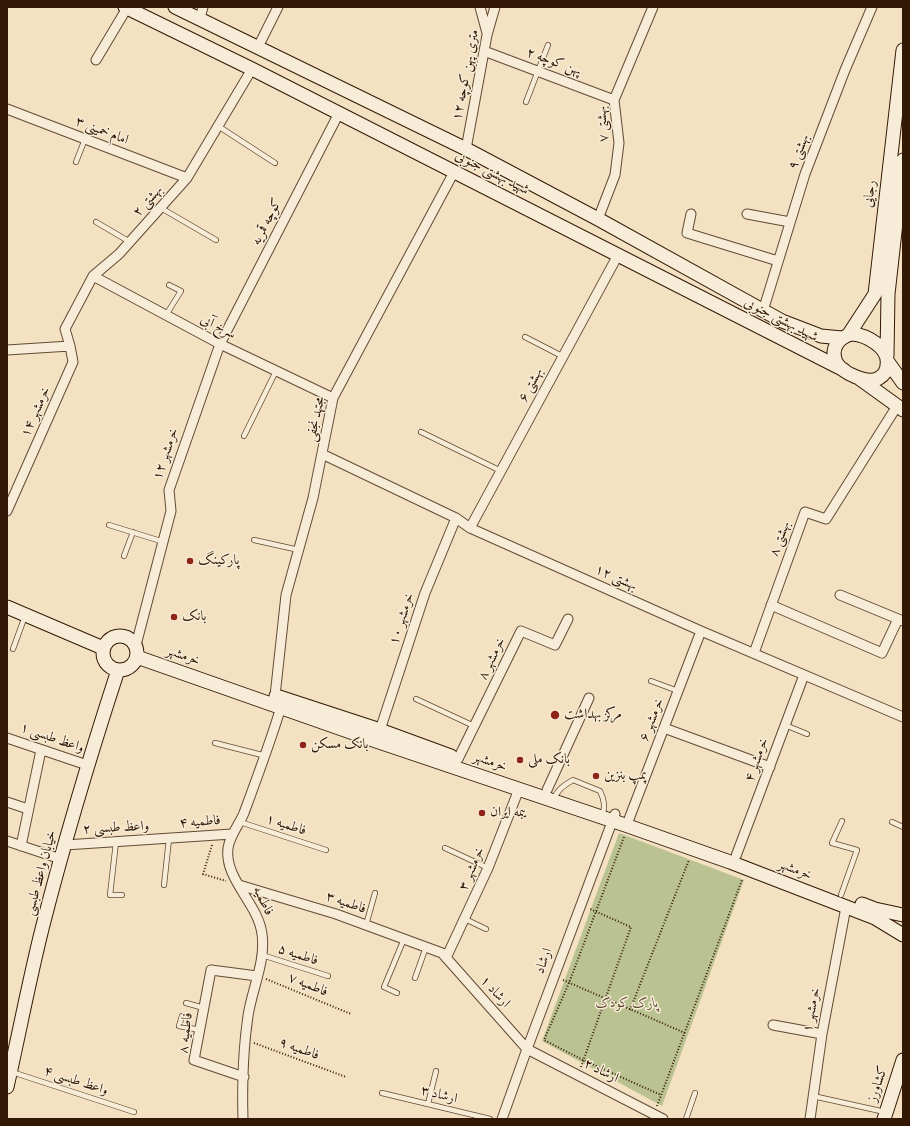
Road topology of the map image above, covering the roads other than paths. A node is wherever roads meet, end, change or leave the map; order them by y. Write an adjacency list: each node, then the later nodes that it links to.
1 (126, 7): 14 (street); 15 (street, شهید بهشتی جنوبی)
2 (175, 7): 8 (street, شهید بهشتی جنوبی)
3 (278, 7): 11 (street)
4 (480, 7): 9 (street)
5 (495, 7): 9 (street, ۱۲ متری پهن کوچه)
6 (654, 7): 17 (street, بهشتی ۷)
7 (872, 7): 35 (street, بهشتی ۹)
8 (201, 13): 11 (street, شهید بهشتی جنوبی)
9 (487, 35): 13 (street, ۱۲ متری پهن کوچه)
10 (548, 45): 16 (lane)
11 (258, 47): 23 (street, شهید بهشتی جنوبی)
12 (903, 50): 45 (street, رجایی)
13 (484, 51): 16 (street, پهن کوچه ۲); 23 (street, ۱۲ متری پهن کوچه)
14 (96, 60)
15 (252, 69): 20 (street, شهید بهشتی جنوبی); 21 (street, بهشتی ۲)
16 (537, 71): 17 (street, پهن کوچه ۲); 18 (lane)
17 (614, 100): 33 (street, بهشتی ۷)
18 (526, 102)
19 (7, 109): 22 (street, امام خمینی ۳)
20 (338, 113): 27 (street, شهید بهشتی جنوبی); 47 (street, کوچه قمریه)
21 (218, 126): 26 (lane); 28 (street, بهشتی ۲)
22 (85, 139): 25 (lane); 28 (street, امام خمینی ۳)
23 (466, 149): 29 (street, شهید بهشتی جنوبی)
24 (903, 160): 51 (street, رجایی)
25 (76, 162)
26 (275, 163)
27 (454, 172): 36 (street, شهید بهشتی جنوبی); 56 (street, مجتهد نجفی)
28 (187, 178): 30 (street, بهشتی ۲)
29 (568, 204): 33 (street, شهید بهشتی جنوبی); 36 (street)
30 (161, 208): 37 (lane); 38 (street, بهشتی ۲)
31 (691, 214): 40 (street)
32 (747, 214): 35 (street)
33 (598, 219): 43 (street, شهید بهشتی جنوبی)
34 (96, 222): 38 (lane)
35 (790, 222): 40 (street, بهشتی ۹)
36 (557, 224): 39 (street, شهید بهشتی جنوبی)
37 (216, 240)
38 (130, 242): 41 (street, بهشتی ۲)
39 (618, 255): 50 (street, بهشتی ۶); 52 (street, شهید بهشتی جنوبی)
40 (778, 261): 43 (street, بهشتی ۹)
41 (93, 276): 44 (street, سرخ آبی); 48 (street, بهشتی ۲)
42 (169, 285): 44 (lane)
43 (763, 311): 45 (street, شهید بهشتی جنوبی)
44 (166, 316): 47 (street, سرخ آبی)
45 (846, 336): 51 (street); 52 (street)
46 (525, 337): 50 (lane)
47 (220, 344): 53 (street, سرخ آبی); 68 (street, خرمشهر ۱۲)
48 (70, 346): 49 (street); 62 (street, خرمشهر ۱۴)
49 (7, 350)
50 (562, 356): 61 (street, بهشتی ۶)
51 (888, 359): 54 (street); 55 (street)
52 (844, 370): 54 (street)
53 (276, 371): 56 (street, سرخ آبی); 59 (lane)
54 (860, 379): 57 (street)
55 (903, 383)
56 (333, 398): 60 (street, مجتهد نجفی)
57 (900, 408): 72 (street, بهشتی ۸)
58 (421, 432): 61 (lane)
59 (244, 436)
60 (322, 454): 63 (street, بهشتی ۱۲); 69 (street, مجتهد نجفی)
61 (501, 471): 65 (street, بهشتی ۶)
62 (7, 510)
63 (456, 518): 65 (street, بهشتی ۱۲); 94 (street, خرمشهر ۱۰)
64 (109, 525): 66 (lane)
65 (470, 528): 77 (street, بهشتی ۱۲)
66 (133, 532): 68 (lane); 70 (lane)
67 (254, 540): 69 (lane)
68 (164, 542): 80 (street, خرمشهر ۱۲)
69 (299, 550): 86 (street, مجتهد نجفی)
70 (124, 556)
71 (840, 595): 76 (street)
72 (771, 606): 76 (street); 81 (street, بهشتی ۸)
73 (7, 607): 74 (street)
74 (25, 615): 78 (street); 79 (lane)
75 (568, 619): 92 (street, خرمشهر ۸)
76 (901, 620)
77 (701, 631): 81 (street, بهشتی ۱۲); 85 (street, خرمشهر ۶)
78 (103, 648): 80 (street); 82 (street)
79 (13, 649)
80 (137, 651): 82 (street); 86 (street, خرمشهر); 89 (street, خرمشهر)
81 (754, 653): 83 (street, بهشتی ۱۲)
82 (118, 670): 101 (street, خیابان واعظ طبسی)
83 (804, 675): 90 (street, بهشتی ۱۲); 91 (street, خرمشهر ۴)
84 (651, 681): 85 (lane)
85 (678, 691): 93 (street, خرمشهر ۶)
86 (275, 696): 94 (street, خرمشهر)
87 (588, 698): 104 (street)
88 (416, 699): 92 (lane)
89 (281, 707): 99 (street, فاطمیه); 103 (street, خرمشهر)
90 (903, 717)
91 (785, 725): 95 (lane); 102 (street, خرمشهر ۴)
92 (474, 726): 100 (street, خرمشهر ۸)
93 (664, 728): 102 (street); 110 (street, خرمشهر ۶)
94 (380, 730): 100 (street, خرمشهر)
95 (807, 734)
96 (7, 738): 98 (street, واعظ طبسی ۱)
97 (215, 743): 99 (lane)
98 (41, 750): 101 (street, واعظ طبسی ۱); 106 (street)
99 (266, 756): 109 (street, فاطمیه)
100 (458, 759): 104 (street, خرمشهر)
101 (87, 765): 117 (street, خیابان واعظ طبسی)
102 (770, 767): 121 (street, خرمشهر ۴)
103 (519, 789): 104 (street, خرمشهر); 123 (street, خرمشهر ۳)
104 (552, 795): 107 (street, خرمشهر); 107 (lane)
105 (7, 802): 106 (street)
106 (28, 809): 118 (street)
107 (608, 815): 110 (street, خرمشهر); 149 (street, ارشاد)
108 (842, 821): 128 (lane)
109 (240, 822): 113 (street, فاطمیه); 120 (lane, فاطمیه ۱)
110 (629, 822): 121 (street, خرمشهر); 128 (street, خرمشهر)
111 (892, 822): 112 (lane)
112 (903, 827)
113 (232, 834): 114 (street, فاطمیه ۴); 125 (street, فاطمیه)
114 (170, 838): 116 (street, واعظ طبسی ۲); 124 (lane)
115 (7, 841): 118 (street)
116 (116, 842): 117 (street, واعظ طبسی ۲); 127 (lane)
117 (64, 845): 122 (street, خیابان واعظ طبسی)
118 (22, 846): 122 (street)
119 (445, 848): 123 (lane)
120 (326, 850)
121 (736, 856): 128 (street, خرمشهر)
122 (61, 859): 152 (street, خیابان واعظ طبسی)
123 (488, 868): 131 (street, خرمشهر ۳)
124 (164, 885)
125 (239, 885): 132 (street, فاطمیه ۳); 137 (street, فاطمیه)
126 (375, 893): 132 (lane)
127 (122, 895)
128 (844, 901): 129 (street, خرمشهر); 148 (street, خرمشهر ۱)
129 (875, 913): 130 (street); 134 (street)
130 (903, 915)
131 (464, 920): 133 (lane); 138 (street, خرمشهر ۳)
132 (366, 925): 135 (street, فاطمیه ۳)
133 (486, 929)
134 (903, 935)
135 (404, 939): 136 (street, فاطمیه ۳); 142 (lane)
136 (426, 947): 138 (street, فاطمیه ۳); 141 (lane)
137 (262, 955): 139 (street, فاطمیه); 140 (lane, فاطمیه ۵)
138 (444, 956): 149 (street, ارشاد ۱)
139 (257, 976): 144 (street, فاطمیه ۸); 153 (street, فاطمیه)
140 (328, 976)
141 (415, 978)
142 (397, 993)
143 (186, 1003): 144 (lane)
144 (204, 1008): 147 (street, فاطمیه ۸)
145 (182, 1016): 147 (lane)
146 (773, 1025): 148 (street)
147 (200, 1030): 153 (street, فاطمیه ۸)
148 (822, 1034): 157 (street, خرمشهر ۱)
149 (527, 1049): 163 (street, ارشاد); 164 (street, ارشاد ۲)
150 (903, 1060): 160 (street, کشاورز)
151 (436, 1071): 158 (lane)
152 (10, 1072): 154 (street, خیابان واعظ طبسی); 159 (lane, واعظ طبسی ۴)
153 (244, 1077): 161 (street, فاطمیه)
154 (7, 1087)
155 (382, 1093): 158 (lane, ارشاد ۳)
156 (696, 1093): 165 (lane)
157 (813, 1096): 160 (lane); 166 (street, خرمشهر ۱)
158 (428, 1104): 162 (lane, ارشاد ۳)
159 (134, 1112)
160 (885, 1116)
161 (243, 1119)
162 (490, 1119)
163 (502, 1119)
164 (663, 1119)
165 (686, 1119)
166 (810, 1119)

